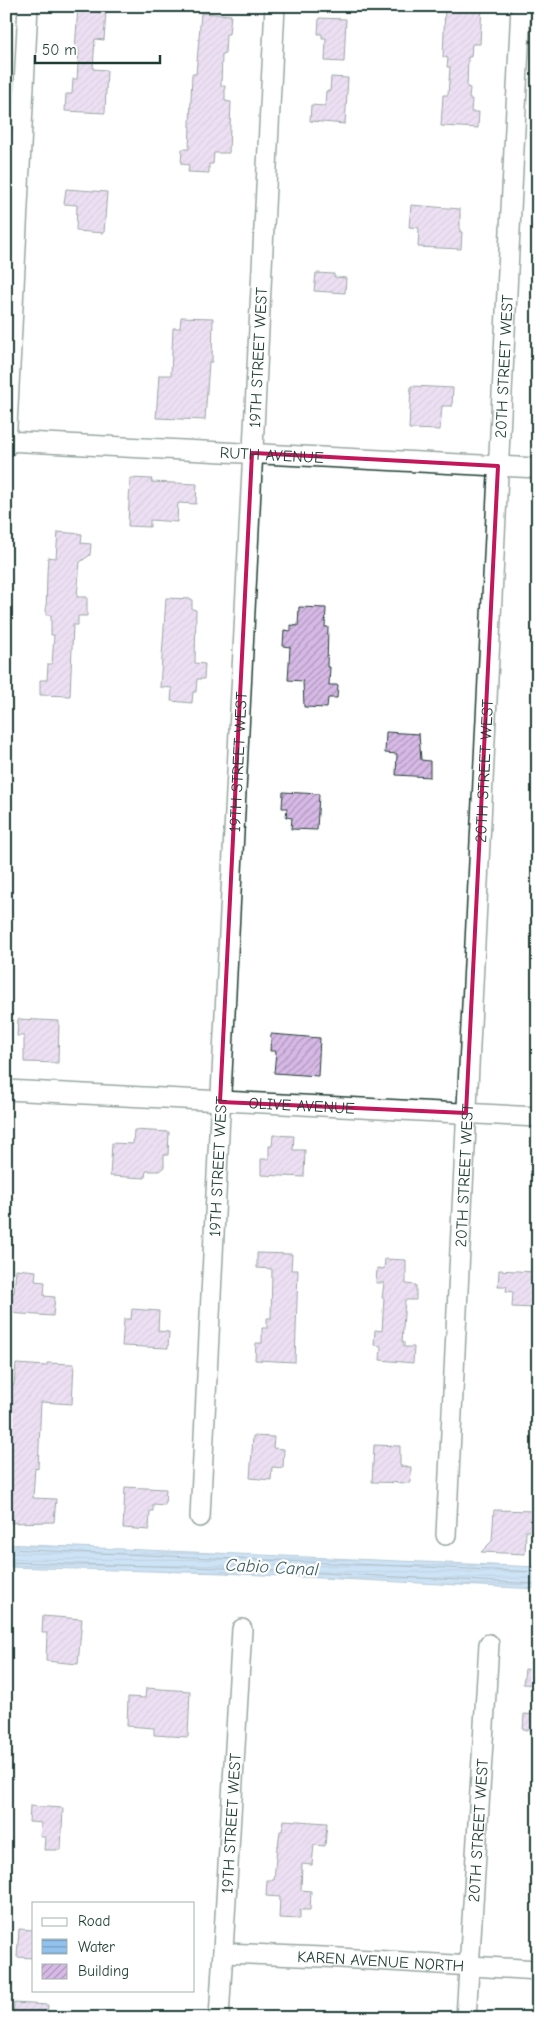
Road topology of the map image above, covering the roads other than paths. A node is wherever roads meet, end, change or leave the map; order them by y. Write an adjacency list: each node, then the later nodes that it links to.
1 (28, 6): 4 (street)
2 (275, 6): 6 (street, 19TH STREET WEST)
3 (521, 6): 7 (street, 20TH STREET WEST)
4 (6, 441): 5 (street); 6 (street, RUTH AVENUE)
5 (6, 447)
6 (252, 453): 7 (street, RUTH AVENUE); 10 (street, 19TH STREET WEST)
7 (498, 466): 8 (street, RUTH AVENUE); 11 (street, 20TH STREET WEST)
8 (538, 468)
9 (6, 1090): 10 (street, OLIVE AVENUE)
10 (220, 1102): 11 (street, OLIVE AVENUE); 13 (street, 19TH STREET WEST)
11 (466, 1113): 12 (street, OLIVE AVENUE); 14 (street, 20TH STREET WEST)
12 (538, 1117)
13 (200, 1517)
14 (446, 1535)
15 (242, 1629): 17 (street, 19TH STREET WEST)
16 (489, 1644): 18 (street, 20TH STREET WEST)
17 (223, 1953): 18 (street, KAREN AVENUE NORTH); 20 (street, 19TH STREET WEST)
18 (470, 1966): 19 (street, KAREN AVENUE NORTH); 21 (street, 20TH STREET WEST)
19 (538, 1970)
20 (219, 2018)
21 (466, 2018)

